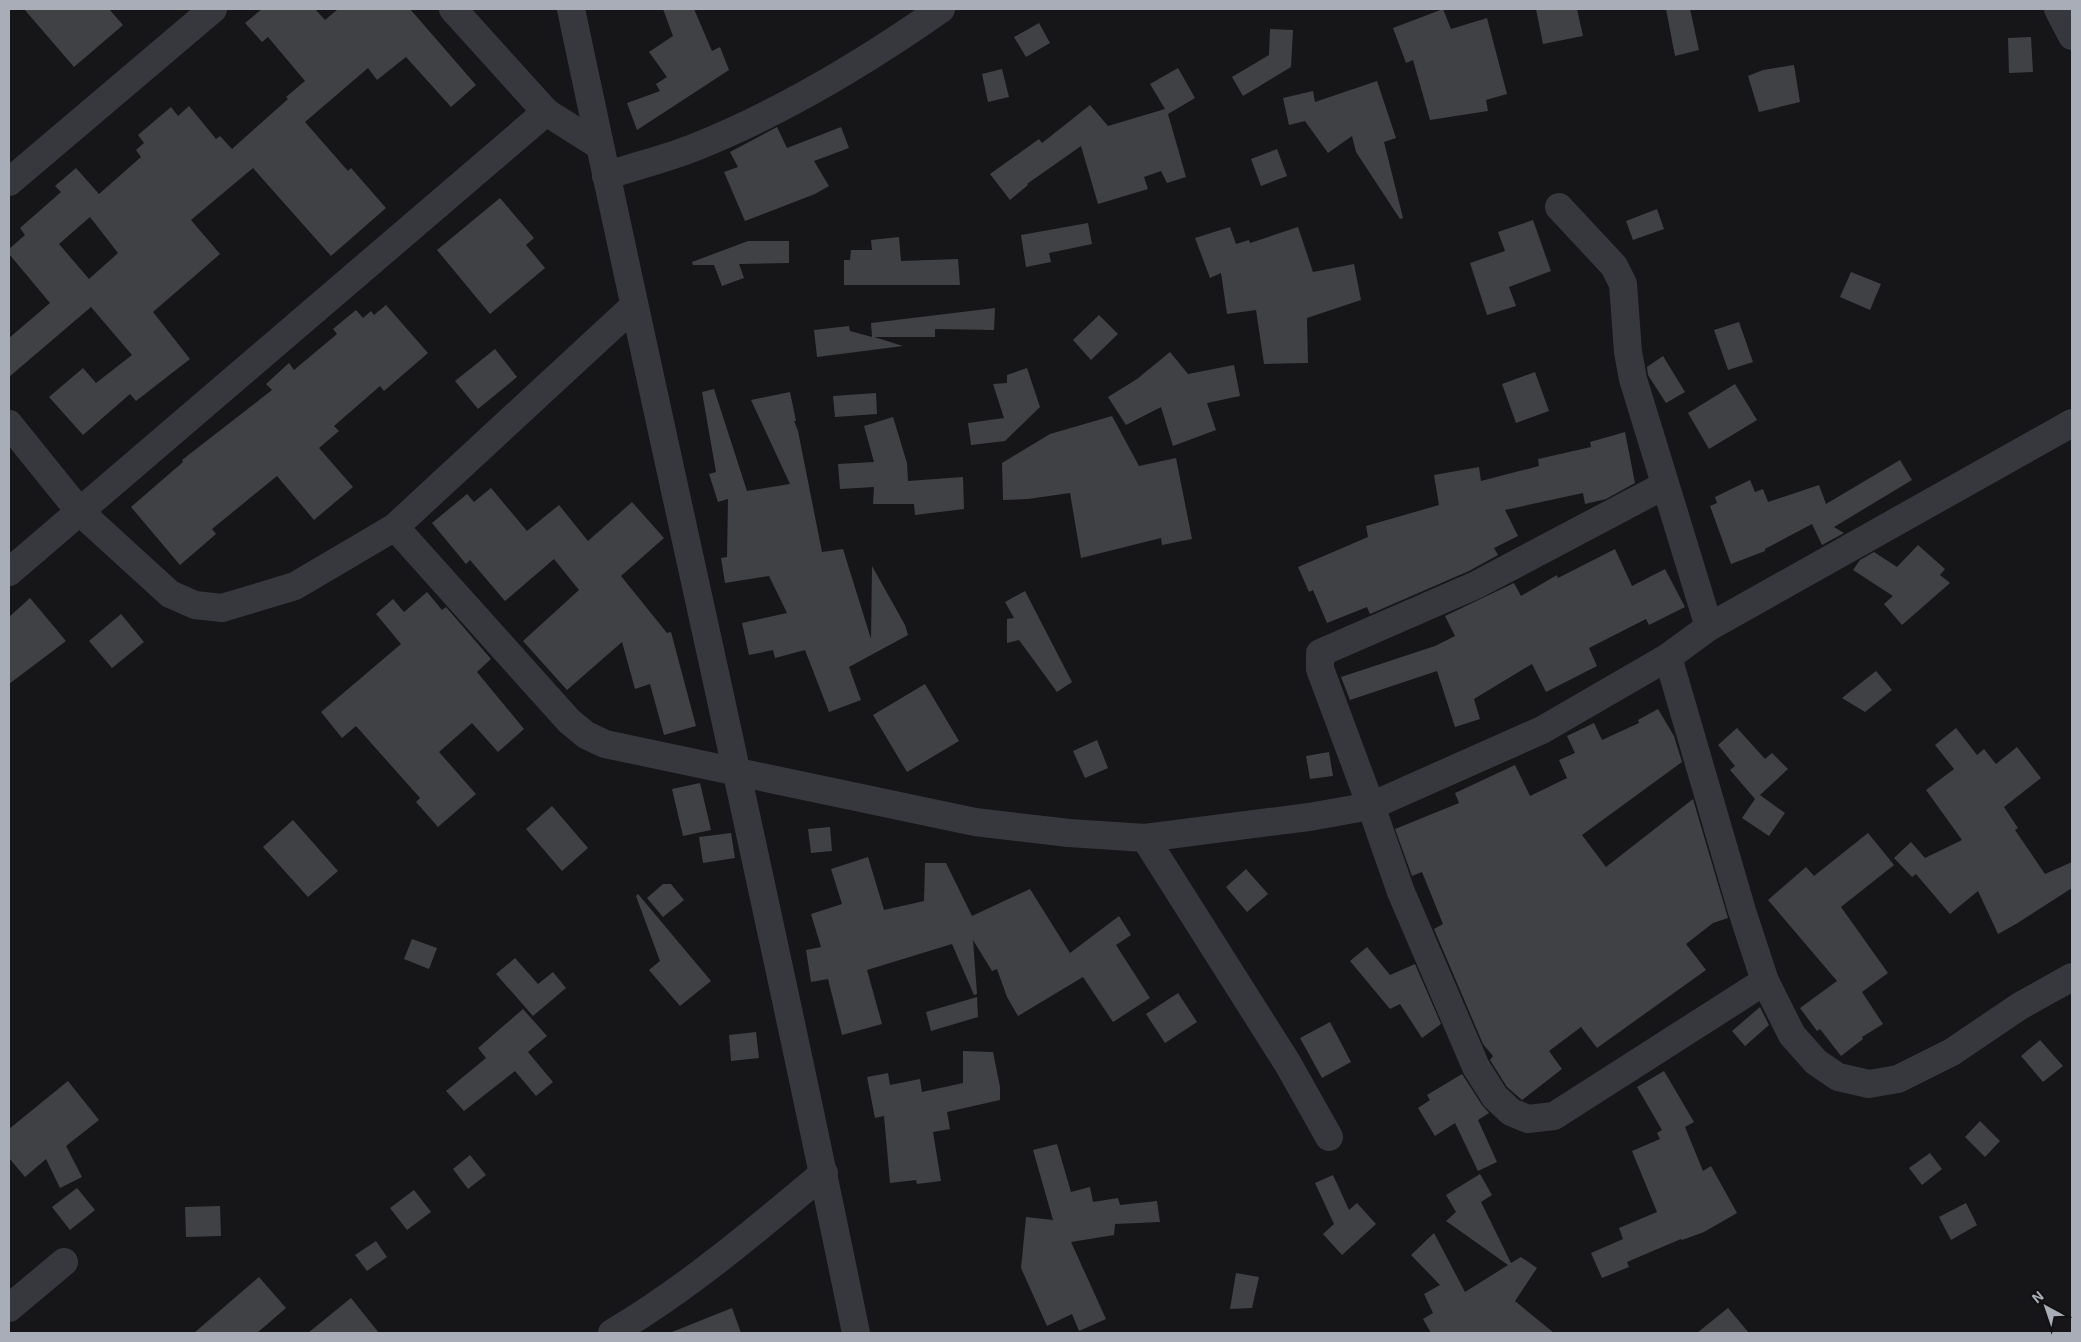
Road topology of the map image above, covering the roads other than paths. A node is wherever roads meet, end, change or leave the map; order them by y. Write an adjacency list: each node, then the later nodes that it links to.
1 (213, 9): 10 (street)
2 (453, 9): 7 (street)
3 (571, 9): 8 (street)
4 (941, 9): 9 (street)
5 (2058, 9): 6 (street)
6 (2072, 36)
7 (546, 112): 8 (street); 16 (street)
8 (600, 146): 9 (street)
9 (606, 176): 12 (street)
10 (9, 182)
11 (1559, 207): 15 (street)
12 (634, 306): 17 (street); 21 (street)
13 (2072, 423): 19 (street)
14 (9, 424): 16 (street)
15 (1664, 485): 19 (street); 22 (street)
16 (80, 512): 17 (street); 18 (street)
17 (395, 527): 21 (street)
18 (9, 572)
19 (1709, 627): 20 (street)
20 (1668, 657): 22 (street); 25 (street)
21 (737, 771): 23 (street); 27 (street)
22 (1372, 806): 23 (street); 25 (street)
23 (1145, 838): 26 (street)
24 (2072, 977): 25 (street)
25 (1765, 981)
26 (1329, 1137)
27 (824, 1173): 30 (street); 31 (street)
28 (64, 1262): 29 (street)
29 (9, 1308)
30 (612, 1333)
31 (856, 1333)

